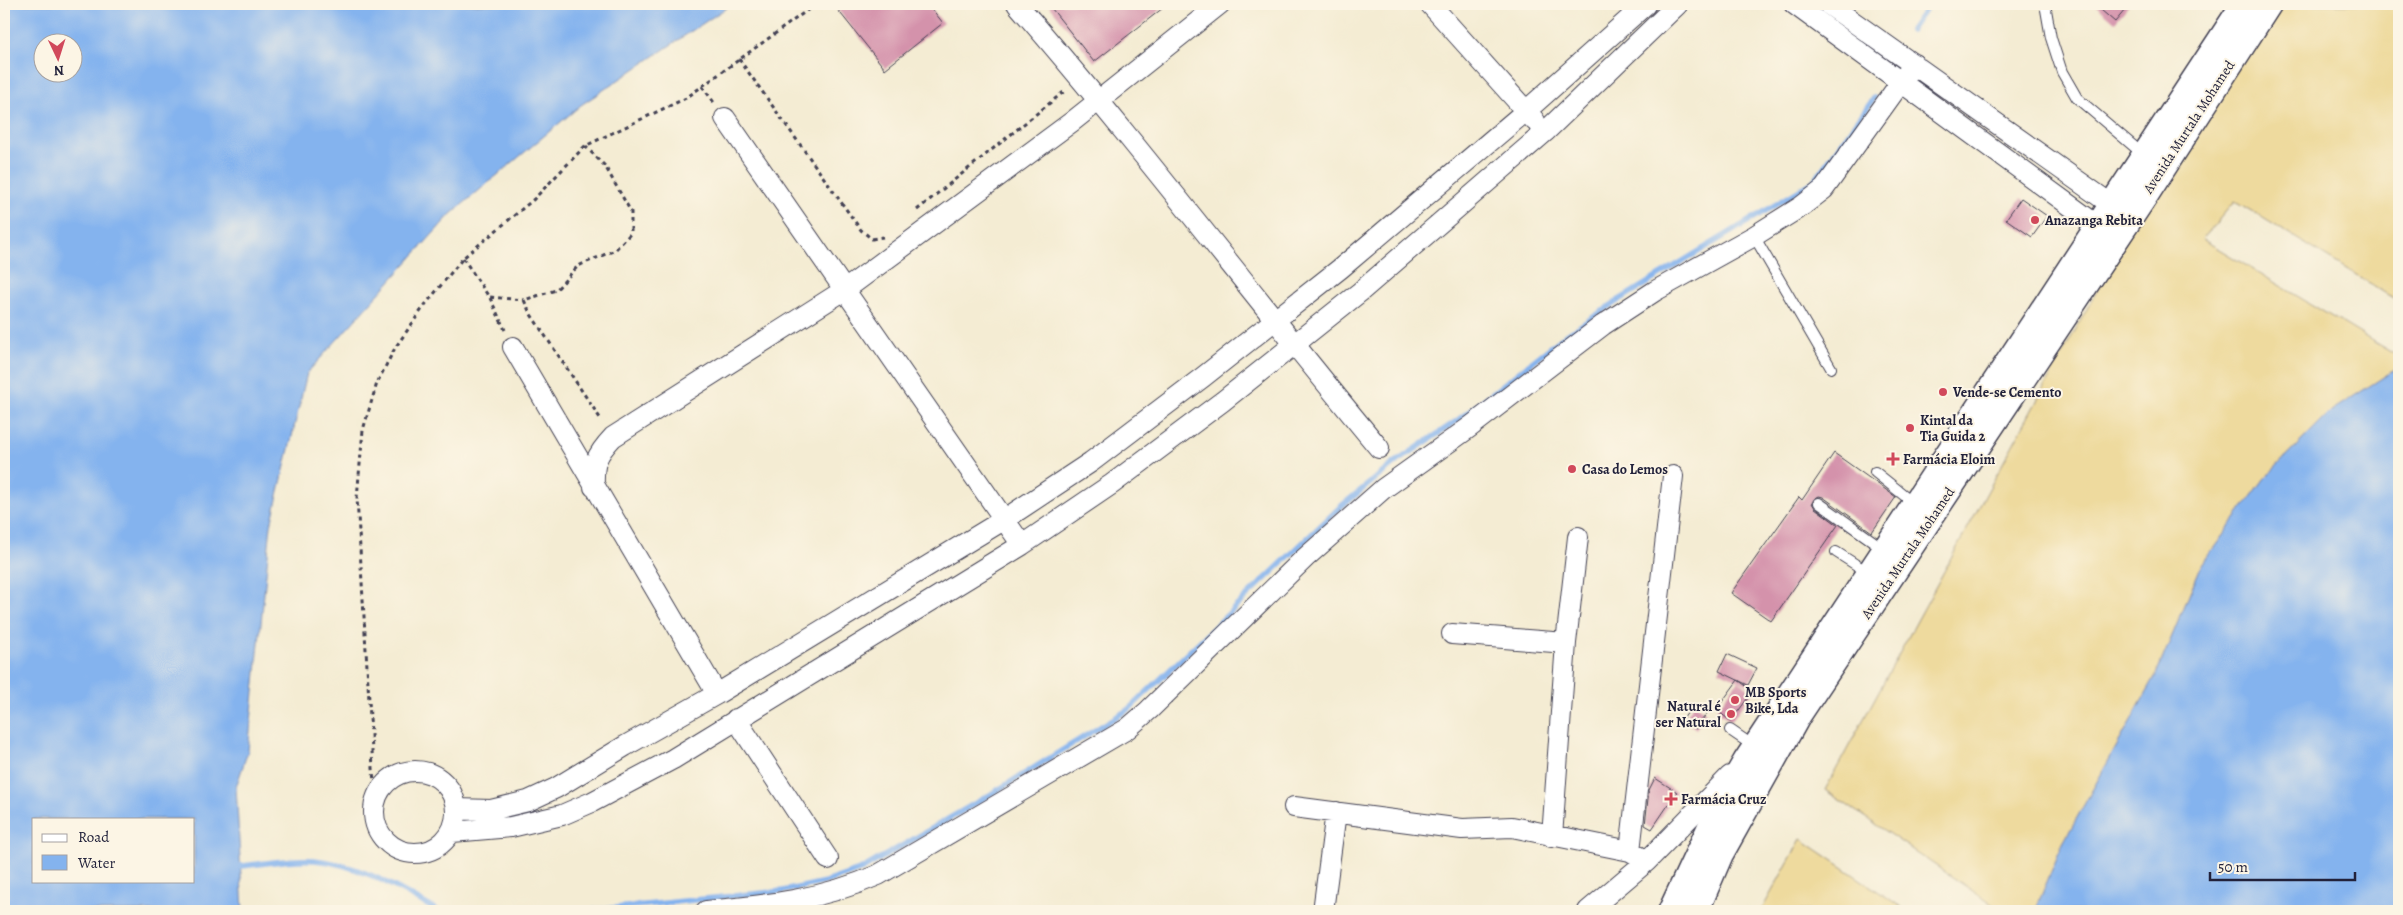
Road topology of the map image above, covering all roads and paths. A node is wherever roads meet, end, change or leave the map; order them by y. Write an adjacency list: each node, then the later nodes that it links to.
1 (816, 4): 12 (path)
2 (1017, 4): 14 (street)
3 (1220, 4): 16 (street)
4 (1430, 4): 17 (street)
5 (1646, 4): 17 (street)
6 (1678, 4): 19 (street)
7 (1794, 4): 15 (street)
8 (1828, 4): 13 (street)
9 (2045, 4): 21 (lane)
10 (2244, 4): 21 (street, Avenida Murtala Mohamed)
11 (2270, 4): 66 (street, Avenida Murtala Mohamed)
12 (739, 60): 20 (path); 25 (path)
13 (1914, 64): 15 (street); 22 (street)
14 (1080, 78): 16 (street); 23 (path)
15 (1901, 83): 24 (street); 26 (street)
16 (1099, 101): 28 (street); 31 (street)
17 (1526, 111): 19 (street); 31 (street)
18 (725, 118): 28 (street)
19 (1546, 132): 32 (street)
20 (585, 146): 27 (path); 30 (path)
21 (2144, 155): 22 (street, Avenida Murtala Mohamed)
22 (2112, 205): 24 (street, Avenida Murtala Mohamed)
23 (913, 213)
24 (2098, 226): 41 (street, Avenida Murtala Mohamed)
25 (890, 231)
26 (1754, 236): 34 (lane); 62 (street)
27 (463, 258): 29 (path); 54 (path)
28 (846, 289): 35 (street); 42 (street)
29 (489, 297): 30 (path); 33 (path)
30 (524, 300): 35 (path)
31 (1274, 320): 32 (street); 42 (street)
32 (1294, 345): 36 (street); 44 (street)
33 (513, 347): 39 (street)
34 (1831, 368)
35 (613, 437): 39 (street)
36 (1379, 448)
37 (1875, 472): 41 (lane)
38 (1674, 476): 60 (street)
39 (594, 487): 50 (street)
40 (1819, 503): 45 (lane)
41 (1916, 504): 45 (street, Avenida Murtala Mohamed)
42 (1005, 519): 44 (street); 50 (street)
43 (1578, 538): 49 (street)
44 (1022, 545): 51 (street)
45 (1885, 550): 47 (street, Avenida Murtala Mohamed)
46 (1836, 552): 47 (lane)
47 (1869, 574): 53 (street, Avenida Murtala Mohamed)
48 (1452, 634): 49 (street)
49 (1566, 643): 59 (street)
50 (717, 694): 56 (street)
51 (736, 719): 58 (street); 61 (street)
52 (1730, 730): 53 (lane)
53 (1750, 754): 60 (street, Avenida Murtala Mohamed); 65 (street, Avenida Murtala Mohamed)
54 (375, 802): 56 (street); 58 (street)
55 (1294, 807): 57 (street)
56 (457, 809): 58 (street)
57 (1336, 812): 59 (street); 63 (street)
58 (452, 832)
59 (1552, 837): 60 (street)
60 (1638, 856): 64 (street, Avenida Murtala Mohamed)
61 (828, 859)
62 (706, 911)
63 (1323, 911)
64 (1588, 911)
65 (1671, 911)
66 (1696, 911)

